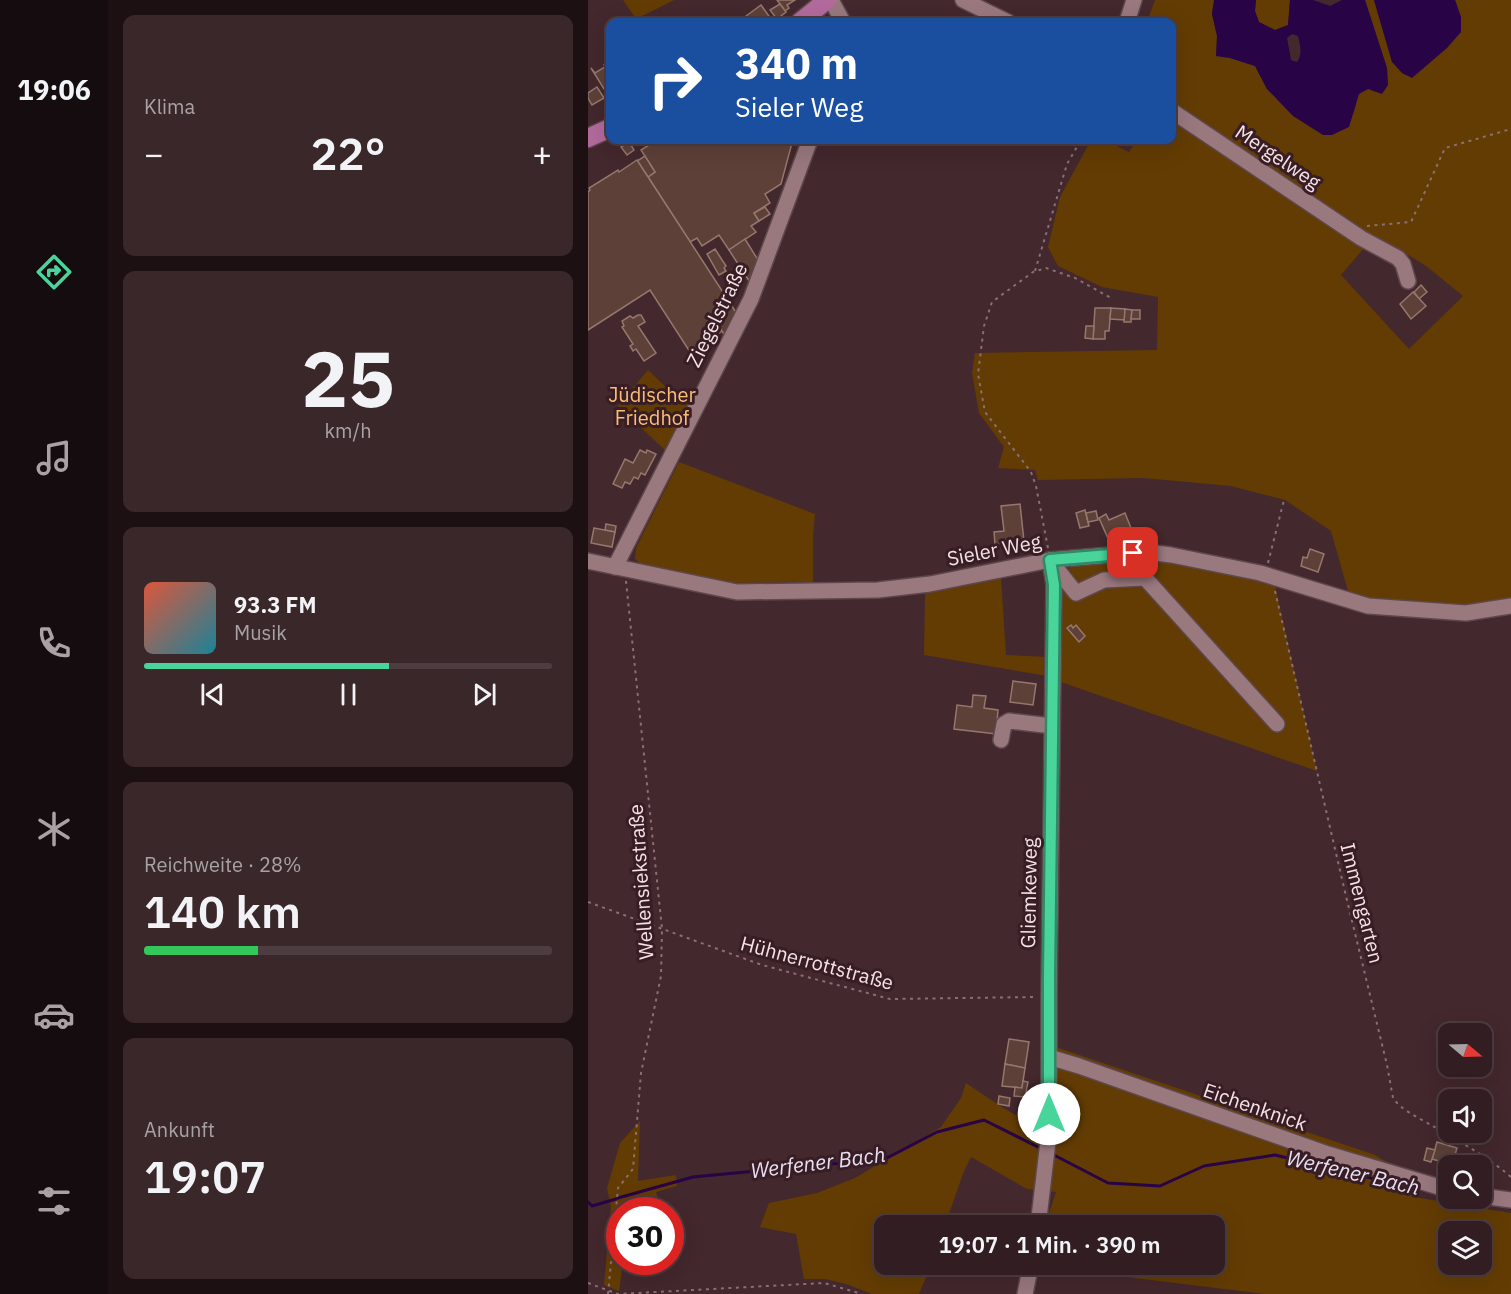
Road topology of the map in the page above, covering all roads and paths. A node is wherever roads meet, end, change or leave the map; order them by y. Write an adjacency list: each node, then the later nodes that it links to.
1 (829, 0): 4 (main road); 5 (street)
2 (963, 0): 6 (street)
3 (1134, 0): 7 (street)
4 (805, 18)
5 (840, 18)
6 (1000, 18)
7 (1128, 18)
8 (1176, 114): 14 (street, Mergelweg)
9 (1511, 129): 14 (path)
10 (606, 130): 11 (main road)
11 (588, 138)
12 (809, 144): 21 (street, Ziegelstraße)
13 (1079, 144): 15 (path)
14 (1346, 228): 16 (street, Mergelweg)
15 (1035, 271): 17 (path); 19 (path)
16 (1408, 281)
17 (1110, 298)
18 (1284, 500): 22 (path)
19 (1050, 560): 21 (street, Sieler Weg); 22 (street, Sieler Weg); 24 (street); 25 (street, Gliemkeweg)
20 (588, 561): 21 (street, Sieler Weg)
21 (621, 568): 28 (path, Wellensiekstraße)
22 (1268, 575): 23 (street, Sieler Weg); 31 (path, Immengarten)
23 (1511, 606)
24 (1276, 724)
25 (1052, 726): 26 (street); 29 (street, Gliemkeweg)
26 (1001, 740)
27 (588, 902): 28 (path, Hühnerrottstraße)
28 (662, 929): 29 (path, Hühnerrottstraße); 38 (path, Wellensiekstraße)
29 (1049, 997): 30 (street, Gliemkeweg)
30 (1049, 1057): 32 (street, Eichenknick); 35 (street, Gliemkeweg)
31 (1511, 1177)
32 (1438, 1187)
33 (1492, 1197): 34 (street)
34 (1511, 1200)
35 (1039, 1215)
36 (1029, 1275): 40 (street)
37 (588, 1283): 38 (path)
38 (608, 1293): 39 (path)
39 (862, 1294)
40 (1025, 1294)

